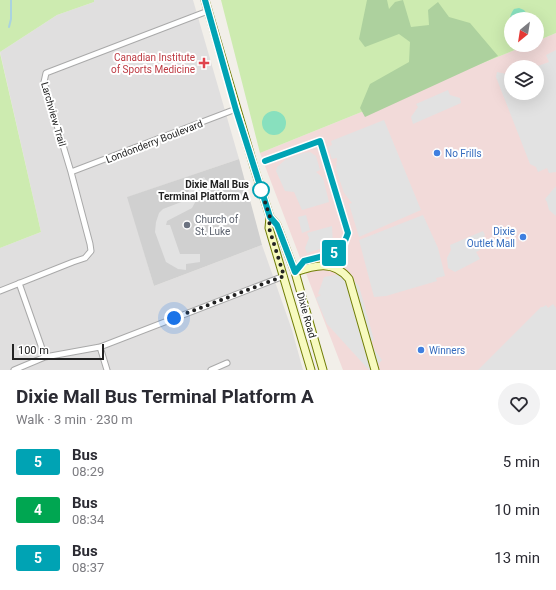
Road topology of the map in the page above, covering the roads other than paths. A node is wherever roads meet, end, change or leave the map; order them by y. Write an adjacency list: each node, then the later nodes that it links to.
1 (205, 0): 2 (main road, Dixie Road)
2 (208, 11): 3 (main road, Dixie Road); 4 (street, Larchview Trail)
3 (236, 110): 4 (street, Londonderry Boulevard); 5 (main road, Dixie Road)
4 (71, 172): 8 (street, Larchview Trail)
5 (270, 217): 6 (main road, Dixie Road); 7 (main road, Dixie Road)
6 (295, 272): 17 (main road, Dixie Road); 18 (main road)
7 (284, 276): 10 (street); 16 (main road, Dixie Road)
8 (19, 283): 9 (street); 11 (street)
9 (0, 291)
10 (100, 347): 11 (street); 14 (street)
11 (45, 357): 13 (street)
12 (227, 363): 15 (street)
13 (14, 370)
14 (107, 370)
15 (211, 370)
16 (311, 370)
17 (323, 370)
18 (375, 370)

